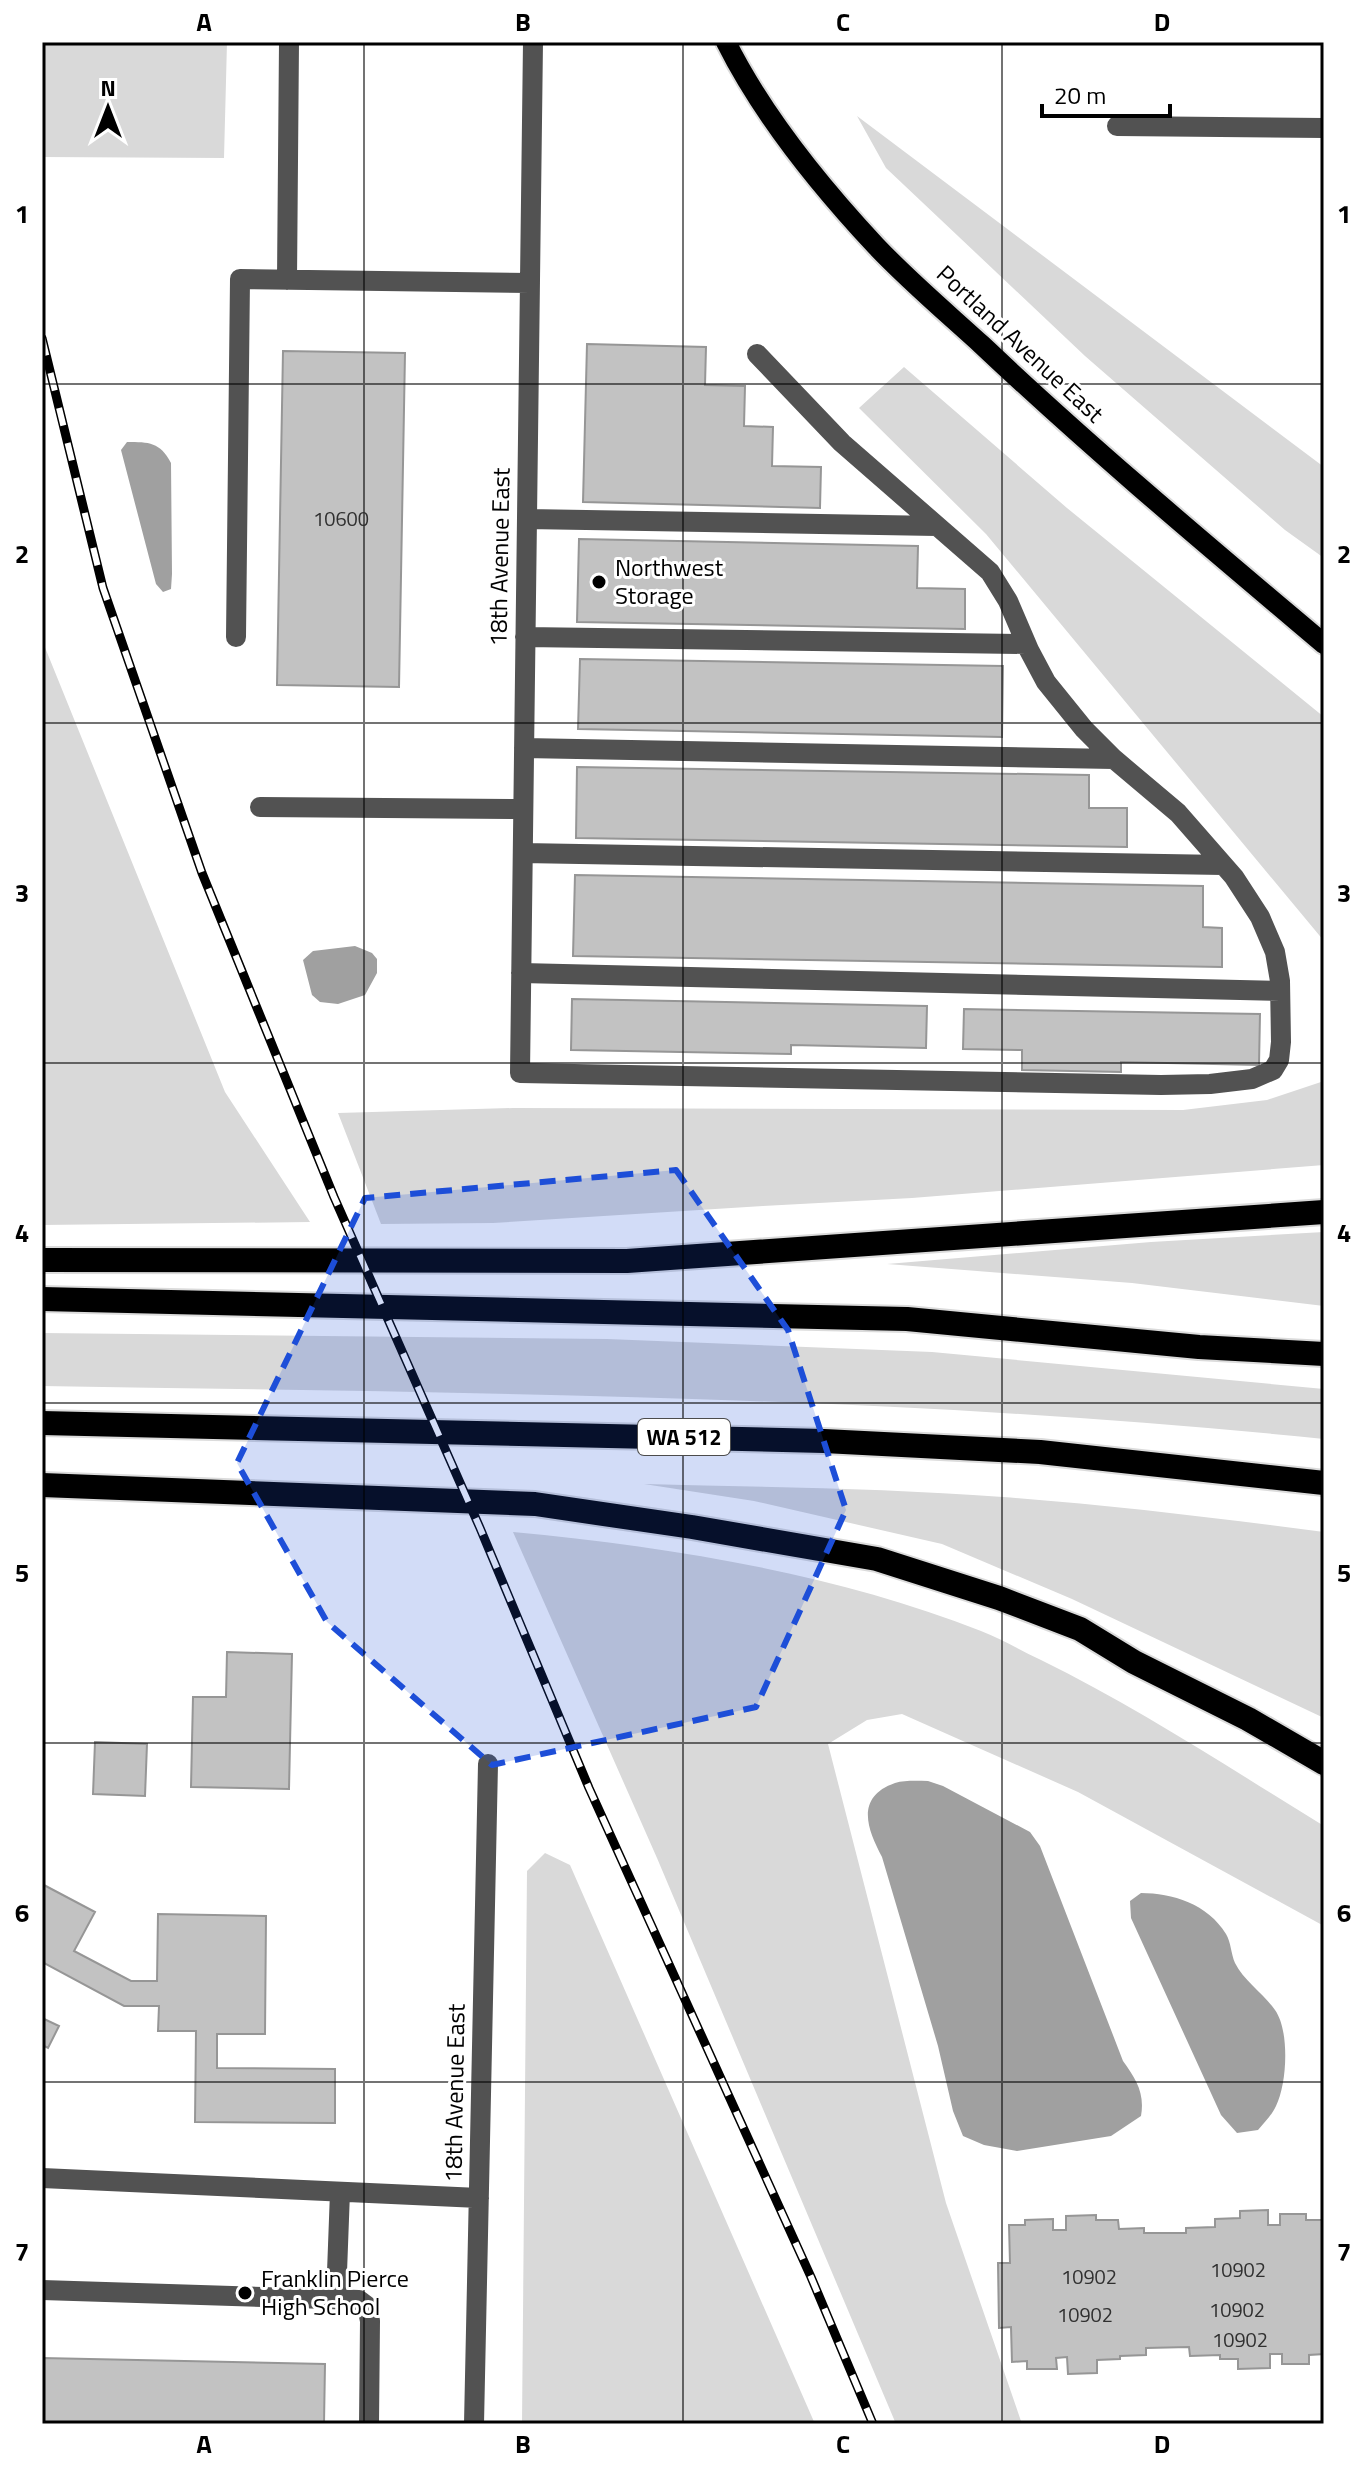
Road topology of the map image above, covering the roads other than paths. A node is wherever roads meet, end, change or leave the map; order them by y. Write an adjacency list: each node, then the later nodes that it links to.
1 (289, 42): 6 (street)
2 (533, 42): 7 (street, 18th Avenue East)
3 (726, 42): 14 (main road, Portland Avenue East)
4 (1117, 126): 5 (street)
5 (1324, 128)
6 (287, 280): 7 (street); 11 (street)
7 (530, 283): 9 (street, 18th Avenue East)
8 (757, 354): 10 (street)
9 (527, 519): 10 (street); 12 (street, 18th Avenue East)
10 (937, 526): 13 (street)
11 (236, 637)
12 (525, 637): 13 (street); 15 (street, 18th Avenue East)
13 (1026, 644): 16 (street)
14 (1324, 644)
15 (524, 748): 16 (street); 18 (street, 18th Avenue East)
16 (1114, 759): 20 (street)
17 (260, 807): 18 (street)
18 (523, 809): 19 (street, 18th Avenue East)
19 (523, 853): 20 (street); 21 (street, 18th Avenue East)
20 (1223, 865): 22 (street)
21 (521, 973): 22 (street); 22 (street, 18th Avenue East)
22 (1280, 991)
23 (1324, 1212): 24 (highway)
24 (42, 1260)
25 (42, 1299): 26 (highway)
26 (1324, 1354)
27 (42, 1423): 28 (highway, WA 512)
28 (1324, 1483)
29 (42, 1485): 30 (highway)
30 (1324, 1763)
31 (488, 1764): 34 (street, 18th Avenue East)
32 (42, 2178): 33 (street)
33 (340, 2192): 34 (street); 36 (street)
34 (479, 2198): 38 (street, 18th Avenue East)
35 (42, 2290): 36 (street)
36 (336, 2299): 37 (street)
37 (369, 2424)
38 (474, 2424)

